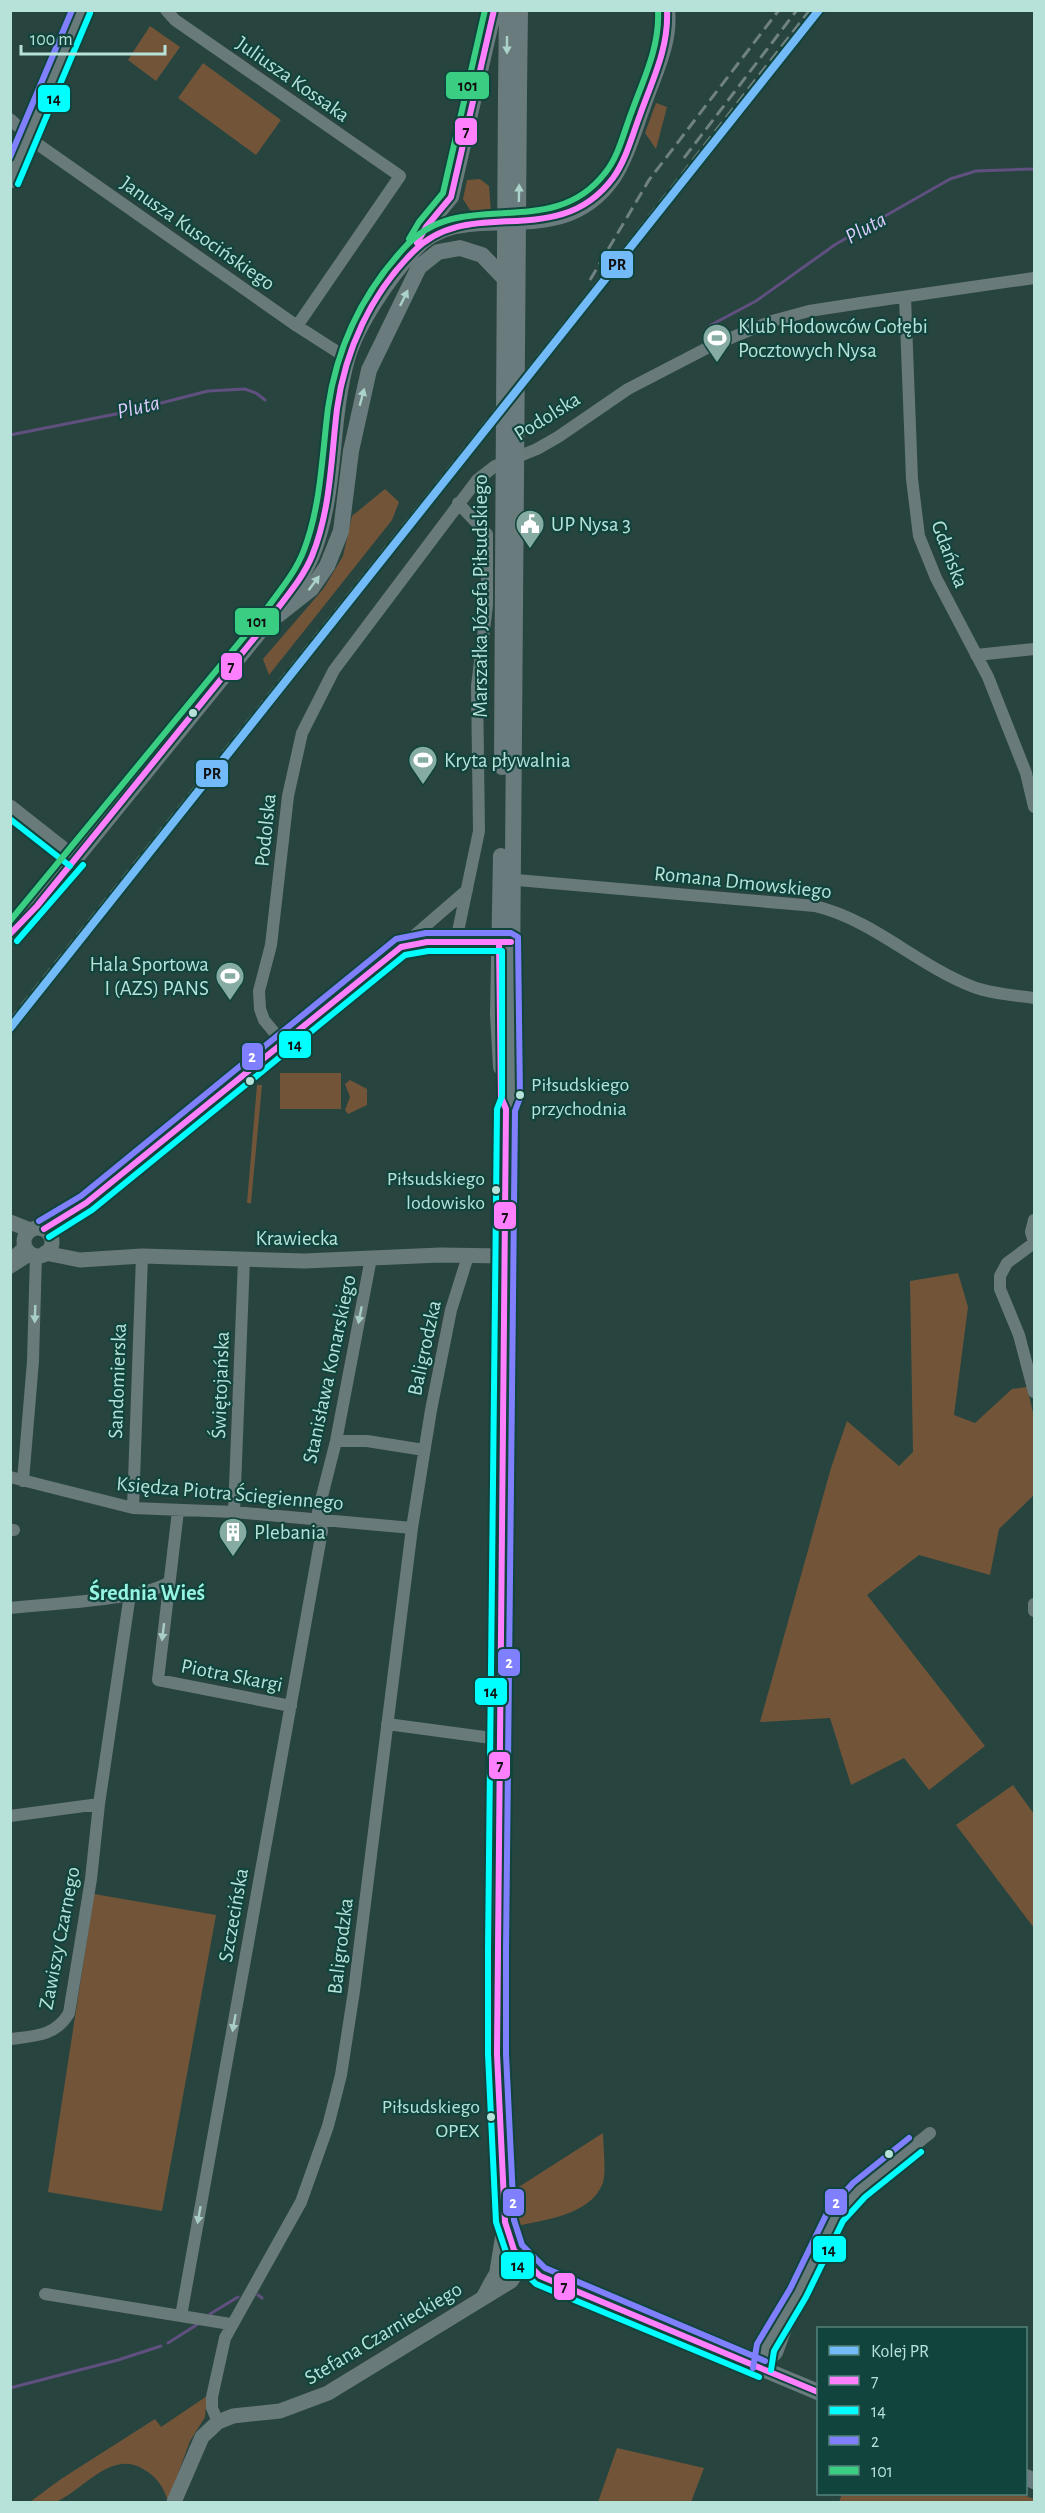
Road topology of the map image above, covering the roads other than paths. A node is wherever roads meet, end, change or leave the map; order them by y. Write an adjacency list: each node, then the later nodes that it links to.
1 (82, 10): 9 (street)
2 (166, 10): 17 (street, Juliusza Kossaka)
3 (494, 10): 11 (main road)
4 (507, 10): 7 (main road, Marszałka Józefa Piłsudskiego, one-way to 7)
5 (520, 10): 7 (main road, Marszałka Józefa Piłsudskiego)
6 (667, 10): 12 (main road)
7 (513, 92): 15 (main road, Marszałka Józefa Piłsudskiego, bridge); 23 (main road, Marszałka Józefa Piłsudskiego, one-way to 7, bridge)
8 (10, 119): 9 (street, Janusza Kusocińskiego)
9 (30, 135): 10 (street); 17 (street, Janusza Kusocińskiego)
10 (10, 181)
11 (451, 197): 12 (main road); 13 (main road)
12 (471, 223): 13 (main road)
13 (414, 249): 18 (main road)
14 (1035, 278): 16 (street, Podolska)
15 (506, 280): 20 (main road, one-way to 15); 23 (main road, Marszałka Józefa Piłsudskiego, bridge)
16 (905, 297): 19 (street, Podolska); 22 (street, Gdańska)
17 (297, 326): 18 (street, Janusza Kusocińskiego)
18 (347, 358): 20 (main road)
19 (458, 503): 28 (street, Marszałka Józefa Piłsudskiego); 34 (street, Podolska)
20 (269, 620): 26 (main road)
21 (1035, 649): 22 (street)
22 (976, 655): 24 (street, Gdańska)
23 (508, 734): 27 (main road, Marszałka Józefa Piłsudskiego)
24 (1035, 807)
25 (12, 811): 26 (street)
26 (76, 859): 29 (main road)
27 (505, 879): 31 (main road, Marszałka Józefa Piłsudskiego); 33 (street, Romana Dmowskiego)
28 (467, 890): 30 (street, Marszałka Józefa Piłsudskiego); 32 (street)
29 (10, 935)
30 (456, 941): 31 (street); 32 (street)
31 (505, 942): 42 (main road, Marszałka Józefa Piłsudskiego)
32 (401, 947): 34 (street)
33 (1035, 998)
34 (283, 1043): 38 (street)
35 (1035, 1220): 39 (street)
36 (10, 1222): 38 (street, Krawiecka)
37 (10, 1231): 38 (street, Krawiecka)
38 (38, 1243): 40 (street, Krawiecka); 44 (street); 46 (street); 51 (street, one-way to 51)
39 (1035, 1243): 47 (street)
40 (142, 1256): 45 (street, Krawiecka); 52 (street, Sandomierska)
41 (468, 1256): 42 (street, Krawiecka); 43 (street, Krawiecka); 49 (street, Baligrodzka)
42 (504, 1256): 64 (main road, Marszałka Józefa Piłsudskiego)
43 (371, 1258): 45 (street, Krawiecka); 48 (street, Stanisława Konarskiego, one-way to 48)
44 (10, 1259)
45 (244, 1260): 54 (street, Świętojańska)
46 (10, 1268)
47 (1035, 1392)
48 (336, 1441): 49 (street); 55 (street, Stanisława Konarskiego)
49 (424, 1450): 56 (street, Baligrodzka)
50 (10, 1477): 51 (street, Księdza Piotra Ściegiennego)
51 (24, 1481): 52 (street, Księdza Piotra Ściegiennego)
52 (133, 1508): 53 (street, Księdza Piotra Ściegiennego)
53 (178, 1511): 54 (street, Księdza Piotra Ściegiennego); 57 (street, Piotra Skargi)
54 (234, 1512): 55 (street, Księdza Piotra Ściegiennego)
55 (320, 1522): 56 (street, Księdza Piotra Ściegiennego); 62 (street, Szczecińska)
56 (412, 1527): 63 (street, Baligrodzka)
57 (168, 1583): 58 (street); 62 (street, Piotra Skargi, one-way to 62)
58 (130, 1594): 60 (street); 65 (street, Zawiszy Czarnego)
59 (1035, 1604): 61 (street)
60 (10, 1608)
61 (1035, 1611)
62 (291, 1706): 76 (street, Szczecińska, one-way to 76)
63 (387, 1724): 64 (street); 77 (street, Baligrodzka)
64 (500, 1739): 69 (main road, Marszałka Józefa Piłsudskiego)
65 (99, 1804): 66 (street); 67 (street, Zawiszy Czarnego)
66 (10, 1816)
67 (10, 2039)
68 (930, 2133): 78 (street)
69 (505, 2222): 70 (main road, Marszałka Józefa Piłsudskiego); 71 (street, Stefana Czarnieckiego)
70 (521, 2259): 71 (street); 72 (main road, Marszałka Józefa Piłsudskiego); 73 (street)
71 (497, 2271): 75 (street, Stefana Czarnieckiego)
72 (540, 2276): 73 (street, Stefana Czarnieckiego); 78 (main road, Marszałka Józefa Piłsudskiego)
73 (511, 2281): 75 (street, Stefana Czarnieckiego)
74 (45, 2294): 76 (street)
75 (484, 2296): 80 (street, Stefana Czarnieckiego)
76 (181, 2316): 77 (street)
77 (230, 2324): 80 (street, Baligrodzka)
78 (759, 2367): 79 (main road, Marszałka Józefa Piłsudskiego)
79 (817, 2391)
80 (218, 2422): 81 (street)
81 (174, 2502)

